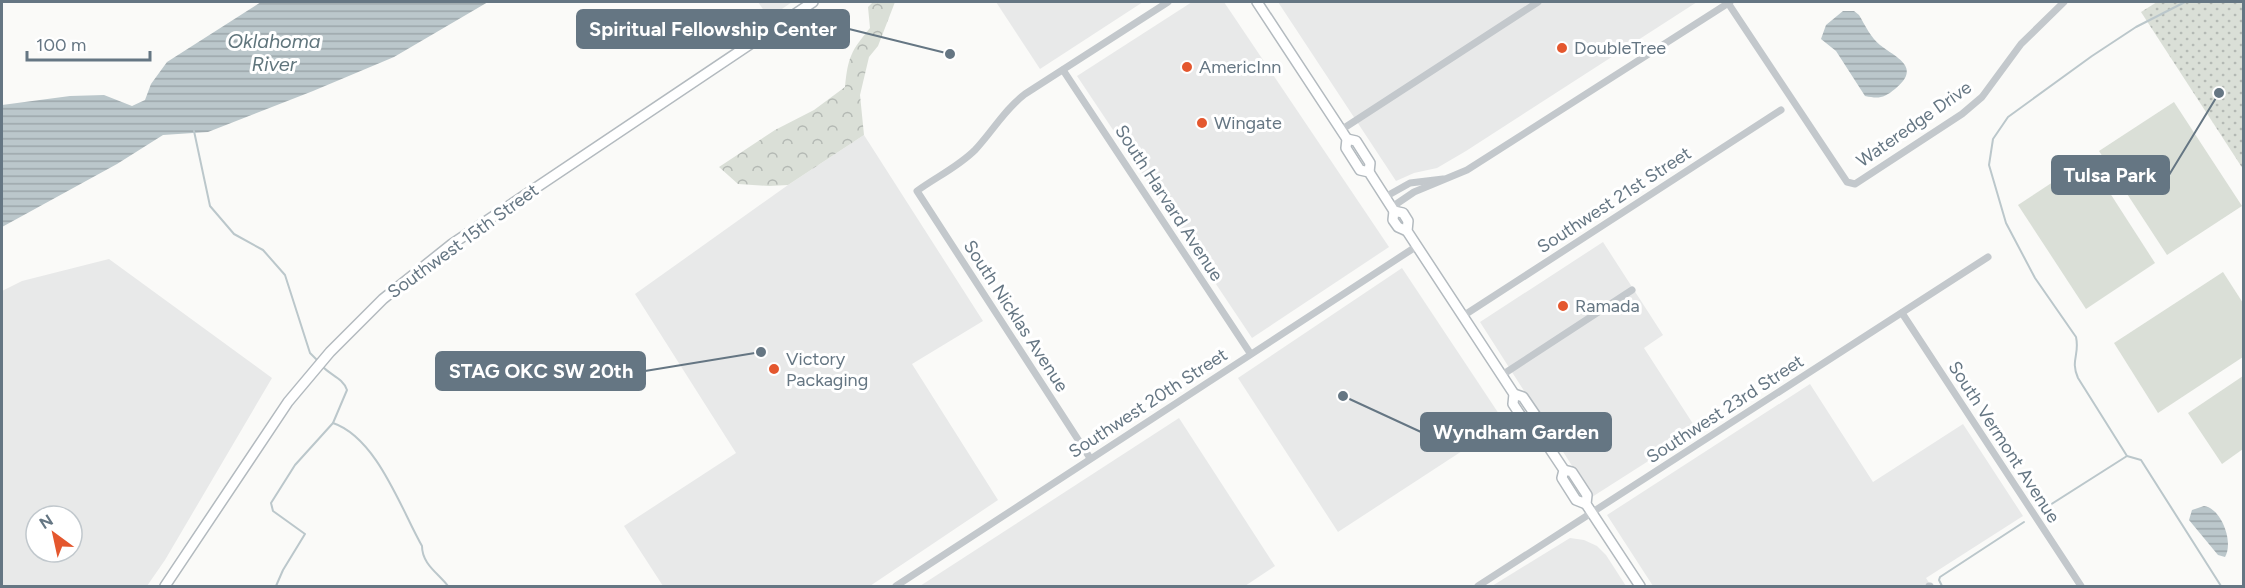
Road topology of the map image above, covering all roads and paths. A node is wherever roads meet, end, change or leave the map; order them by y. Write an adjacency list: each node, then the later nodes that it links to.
1 (813, 2): 22 (main road, Southwest 15th Street)
2 (1168, 2): 7 (street)
3 (1257, 2): 9 (main road)
4 (1538, 2): 9 (street)
5 (1729, 2): 6 (street, Wateredge Drive); 10 (street, Wateredge Drive)
6 (2064, 2)
7 (1063, 70): 18 (street, South Harvard Avenue); 20 (street, South Nicklas Avenue)
8 (1781, 110): 17 (street, Southwest 21st Street)
9 (1341, 130): 11 (main road)
10 (1451, 178): 11 (street, Wateredge Drive); 12 (street, Wateredge Drive)
11 (1385, 198): 12 (main road)
12 (1393, 209): 13 (main road)
13 (1417, 246): 17 (main road); 18 (street, Southwest 20th Street)
14 (1988, 257): 16 (street, Southwest 23rd Street)
15 (1632, 290): 19 (street)
16 (1902, 313): 21 (street, Southwest 23rd Street); 26 (street, South Vermont Avenue)
17 (1463, 316): 19 (main road)
18 (1250, 353): 20 (street, Southwest 20th Street)
19 (1502, 375): 21 (main road)
20 (1090, 458): 23 (street, Southwest 20th Street)
21 (1589, 508): 24 (street, Southwest 23rd Street); 25 (main road)
22 (165, 586)
23 (896, 586)
24 (1478, 586)
25 (1640, 586)
26 (2081, 586)

